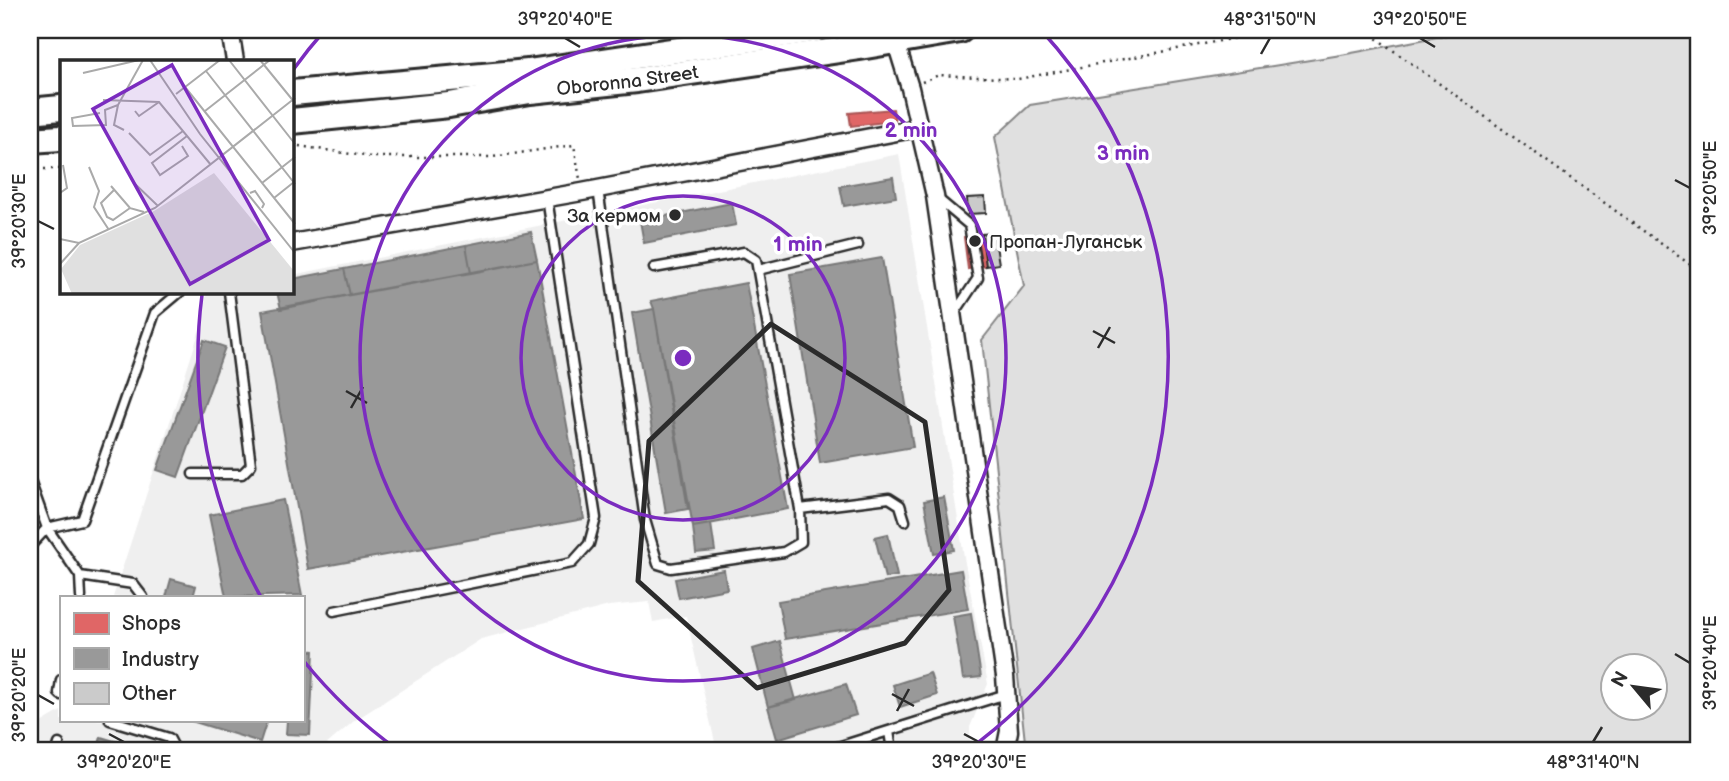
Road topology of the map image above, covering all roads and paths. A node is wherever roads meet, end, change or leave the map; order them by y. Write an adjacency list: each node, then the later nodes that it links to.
1 (230, 30): 7 (street)
2 (814, 30): 9 (main road, Oboronna Street)
3 (960, 30): 6 (main road, Oboronna Street)
4 (1278, 30): 8 (path)
5 (1364, 30): 26 (path)
6 (893, 35): 8 (street); 12 (main road, Oboronna Street)
7 (235, 60)
8 (910, 88): 13 (street)
9 (294, 93)
10 (60, 108): 11 (main road)
11 (30, 111)
12 (294, 121)
13 (918, 128): 19 (street); 20 (street)
14 (60, 138): 15 (main road)
15 (30, 140)
16 (294, 145): 19 (path)
17 (30, 169): 18 (path)
18 (60, 169)
19 (590, 190): 21 (street); 32 (lane)
20 (935, 196): 29 (street); 29 (lane)
21 (547, 198): 22 (street); 39 (lane)
22 (294, 243)
23 (858, 245): 25 (lane)
24 (654, 268): 25 (lane)
25 (758, 270): 32 (lane)
26 (1699, 271)
27 (178, 294): 34 (lane)
28 (229, 294): 30 (lane)
29 (952, 317): 40 (street)
30 (193, 474)
31 (30, 481): 34 (lane)
32 (800, 509): 33 (lane)
33 (905, 521)
34 (47, 528): 35 (lane); 36 (lane)
35 (30, 546)
36 (80, 576): 37 (lane); 38 (lane)
37 (81, 596)
38 (142, 596)
39 (334, 611)
40 (1006, 694): 42 (lane); 46 (street)
41 (117, 722): 43 (lane)
42 (890, 731): 44 (lane); 45 (lane)
43 (176, 751)
44 (825, 751)
45 (892, 751)
46 (1005, 751)

